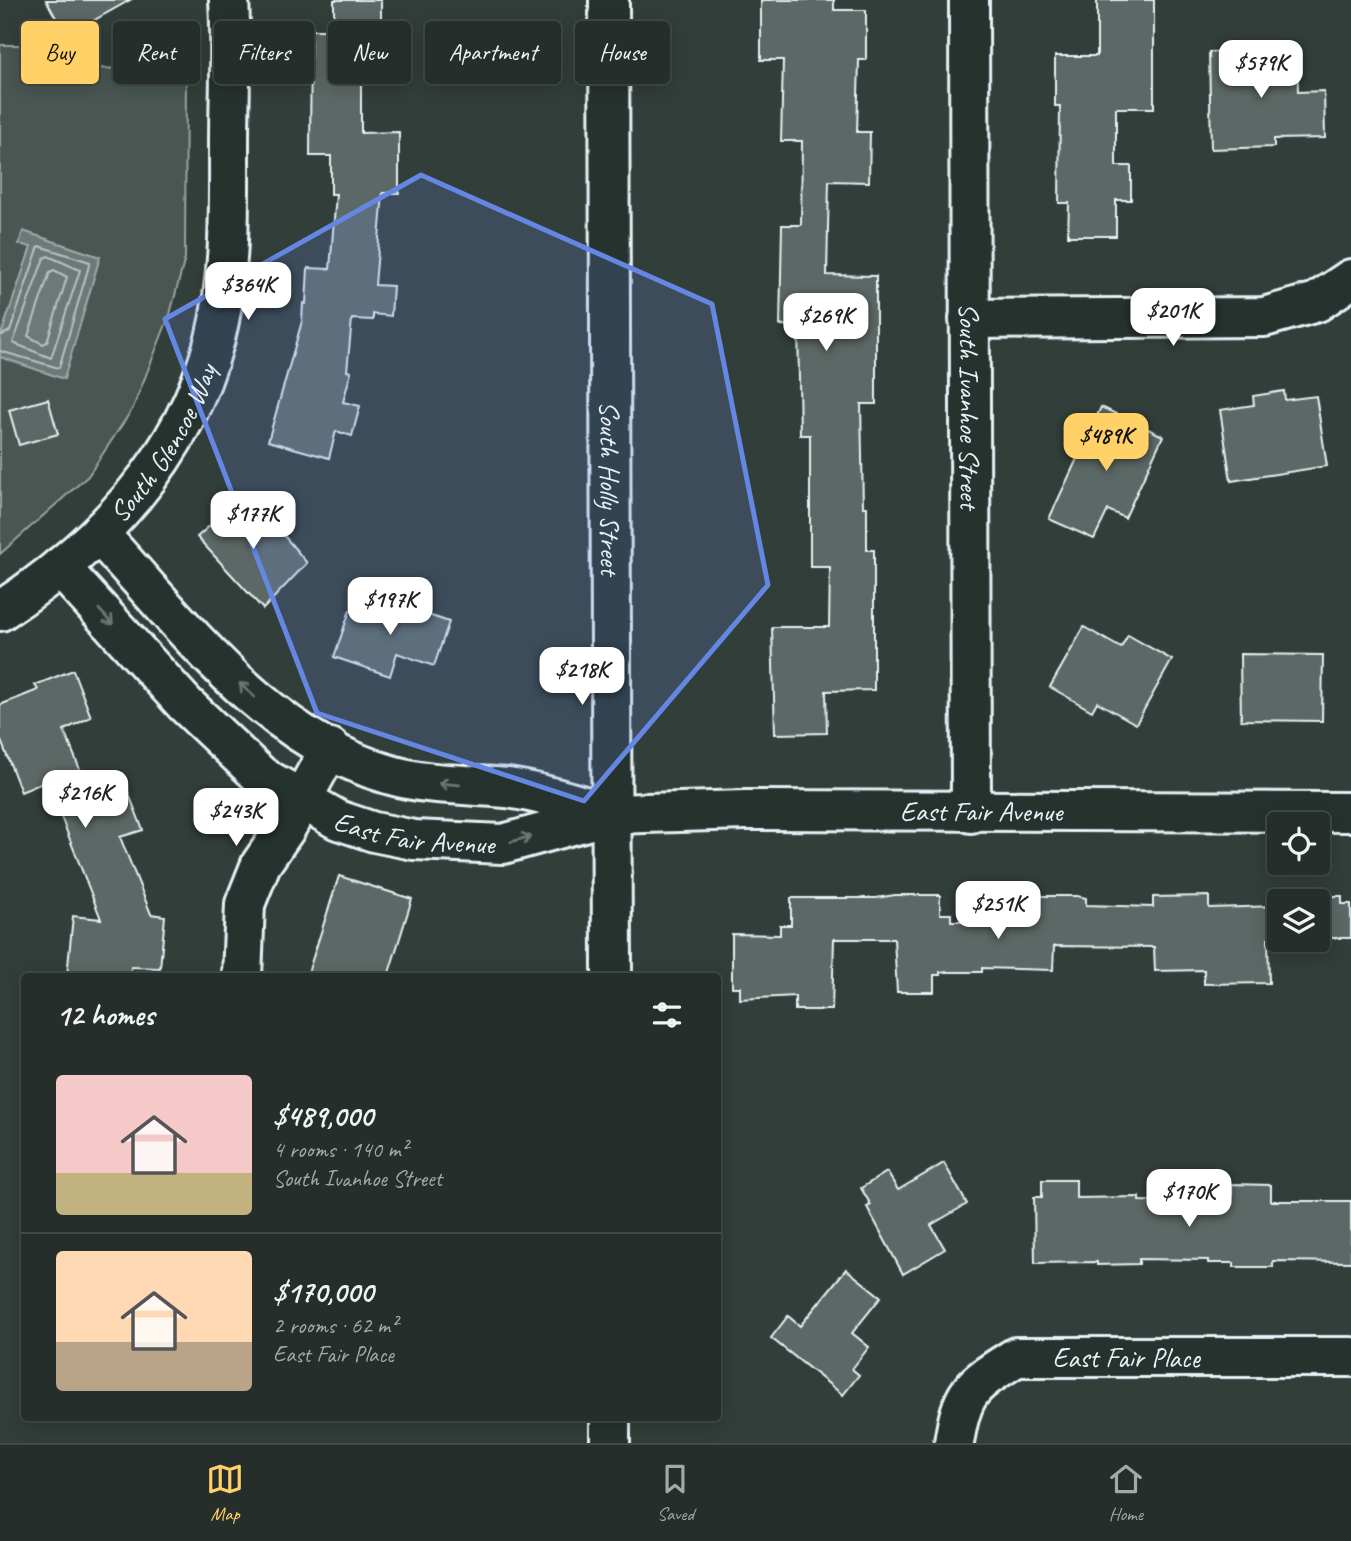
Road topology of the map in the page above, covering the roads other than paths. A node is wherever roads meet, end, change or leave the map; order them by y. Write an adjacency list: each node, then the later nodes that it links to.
1 (229, 0): 6 (street, South Glencoe Way)
2 (609, 0): 13 (street, South Holly Street)
3 (969, 0): 5 (street, South Ivanhoe Street)
4 (1351, 279): 5 (street)
5 (969, 319): 12 (street, South Ivanhoe Street)
6 (100, 535): 7 (street, South Glencoe Way); 9 (street, East Fair Avenue, one-way to 6)
7 (60, 567): 8 (street, South Glencoe Way); 10 (street, East Fair Avenue, one-way to 10)
8 (0, 611)
9 (330, 748): 10 (street); 13 (street, East Fair Avenue, one-way to 9)
10 (302, 800): 13 (street, East Fair Avenue, one-way to 13); 14 (street)
11 (1351, 812): 12 (street, East Fair Avenue)
12 (971, 813): 13 (street, East Fair Avenue)
13 (612, 814): 15 (street, South Holly Street)
14 (242, 973)
15 (612, 973)
16 (1351, 1357): 19 (street, East Fair Place)
17 (610, 1421): 18 (street)
18 (610, 1443)
19 (954, 1443)

